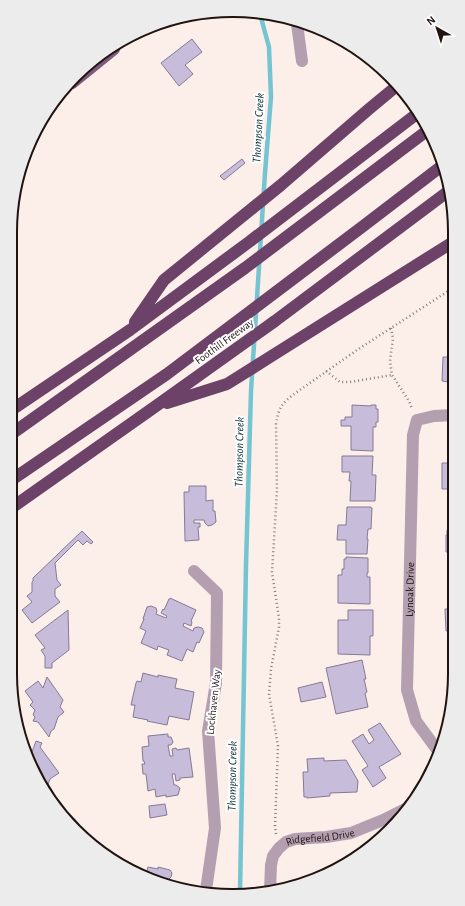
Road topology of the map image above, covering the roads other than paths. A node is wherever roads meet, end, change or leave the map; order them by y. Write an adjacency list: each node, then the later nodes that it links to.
1 (298, 27): 2 (street)
2 (302, 61)
3 (394, 89): 9 (highway)
4 (414, 116): 9 (highway)
5 (424, 133): 13 (highway)
6 (438, 168): 14 (highway)
7 (445, 194): 11 (highway, Foothill Freeway)
8 (448, 245): 11 (highway)
9 (130, 330): 10 (highway)
10 (17, 406)
11 (156, 406): 15 (highway, Foothill Freeway)
12 (448, 415): 17 (street, Lynoak Drive)
13 (17, 430)
14 (17, 476)
15 (17, 504)
16 (194, 571): 20 (street, Lockhaven Way)
17 (435, 747)
18 (398, 812): 19 (street, Ridgefield Drive)
19 (270, 886)
20 (206, 887)

